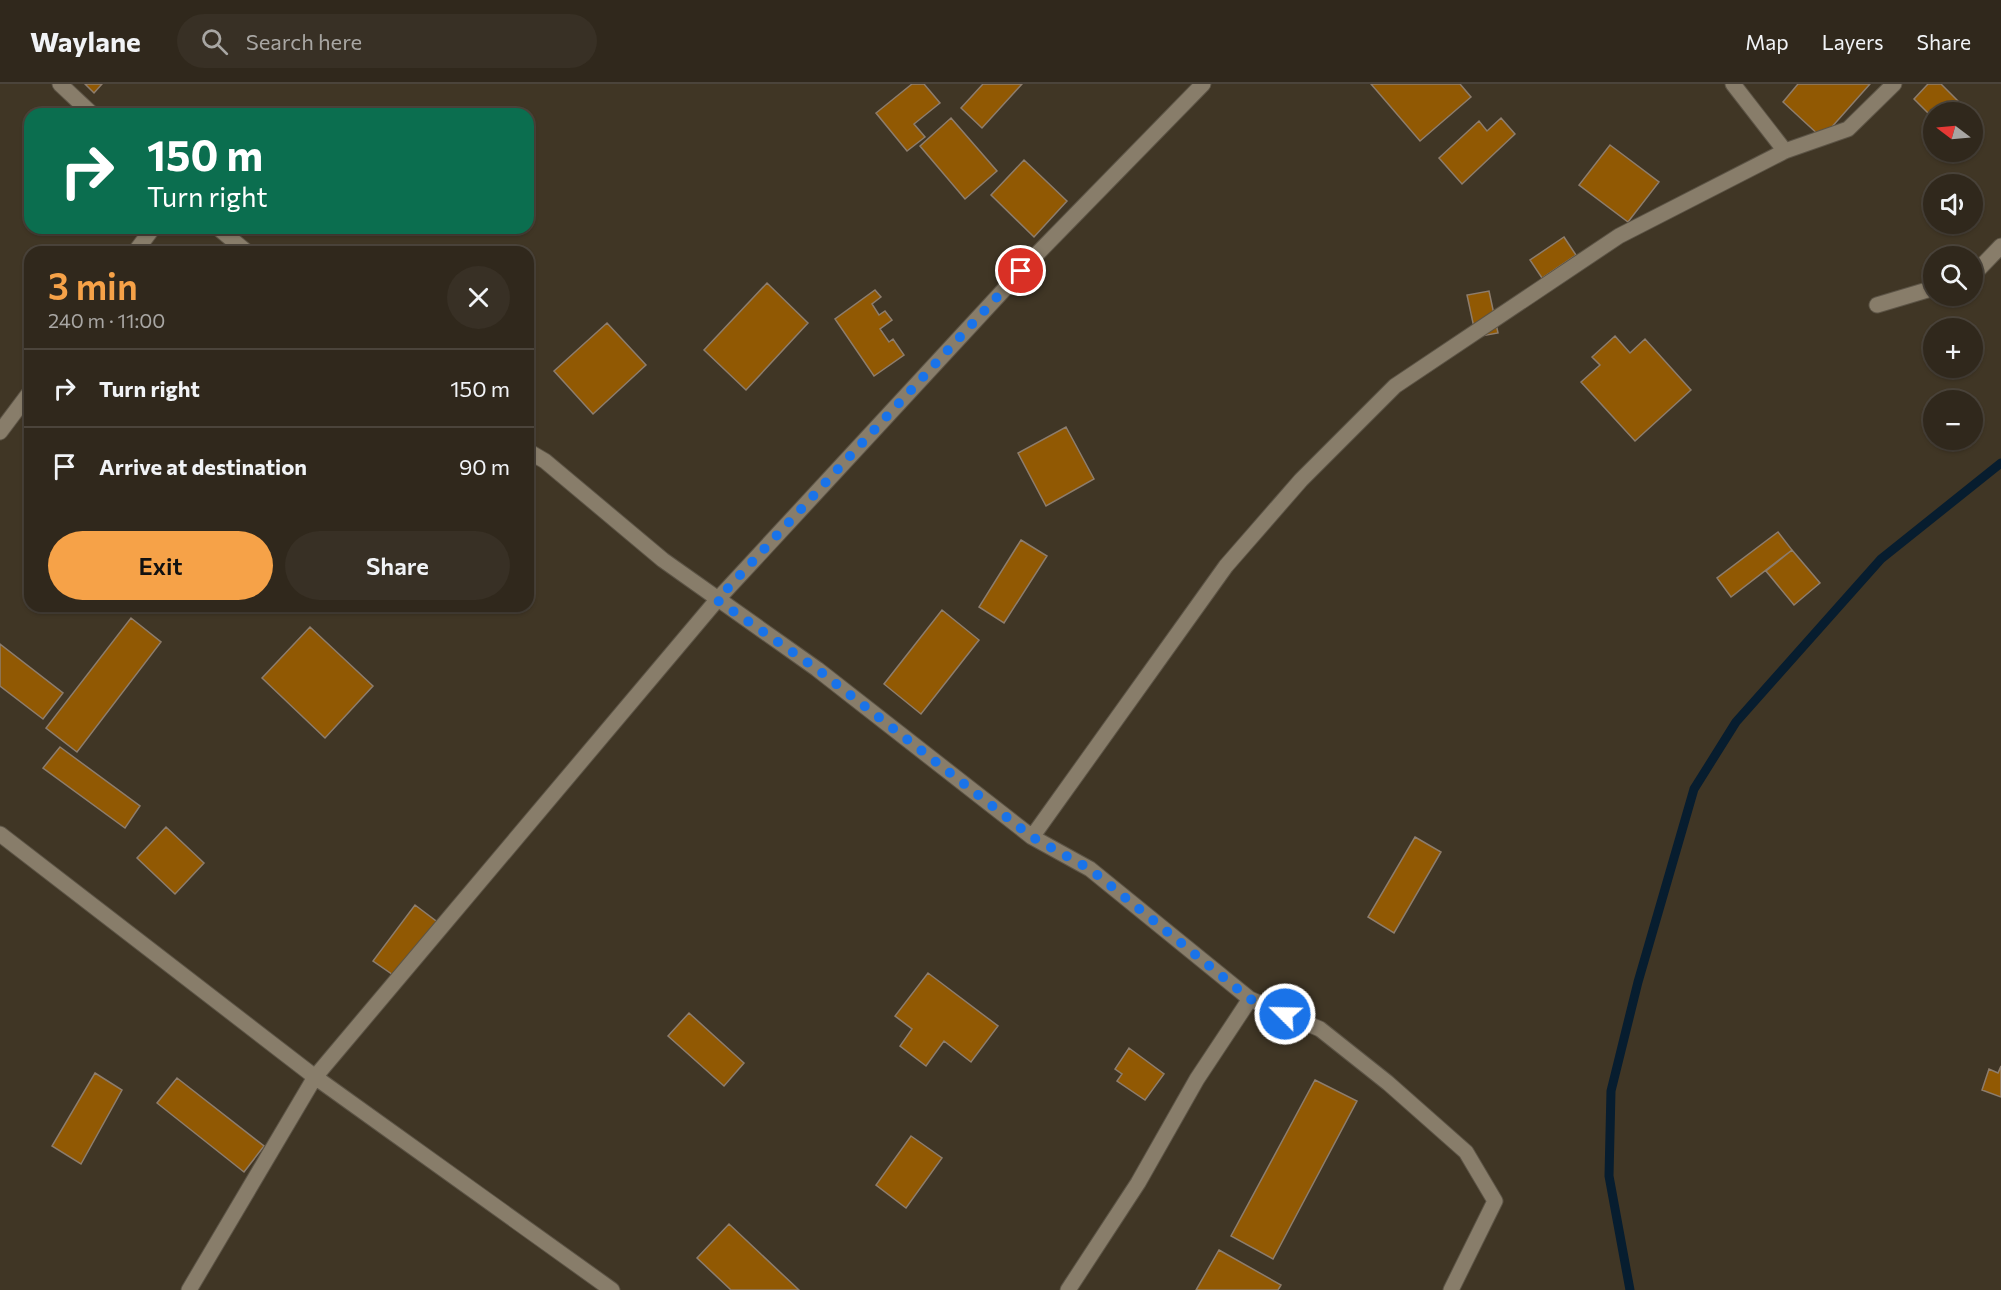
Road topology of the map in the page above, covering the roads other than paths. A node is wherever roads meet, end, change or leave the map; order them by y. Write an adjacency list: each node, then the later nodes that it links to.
1 (60, 84): 5 (street)
2 (1203, 84): 16 (street)
3 (1733, 84): 6 (street)
4 (1894, 84): 6 (street)
5 (86, 108)
6 (1785, 151): 18 (street)
7 (225, 234): 8 (street)
8 (240, 246)
9 (2001, 246): 10 (street)
10 (1983, 265)
11 (1923, 291): 12 (street)
12 (1877, 305)
13 (24, 400): 14 (street)
14 (0, 432)
15 (534, 455): 16 (street)
16 (717, 600): 18 (street); 20 (street)
17 (0, 834): 20 (street)
18 (1032, 837): 19 (street)
19 (1250, 999): 23 (street); 24 (street)
20 (315, 1077): 21 (street); 22 (street)
21 (189, 1290)
22 (612, 1290)
23 (1068, 1290)
24 (1451, 1290)

